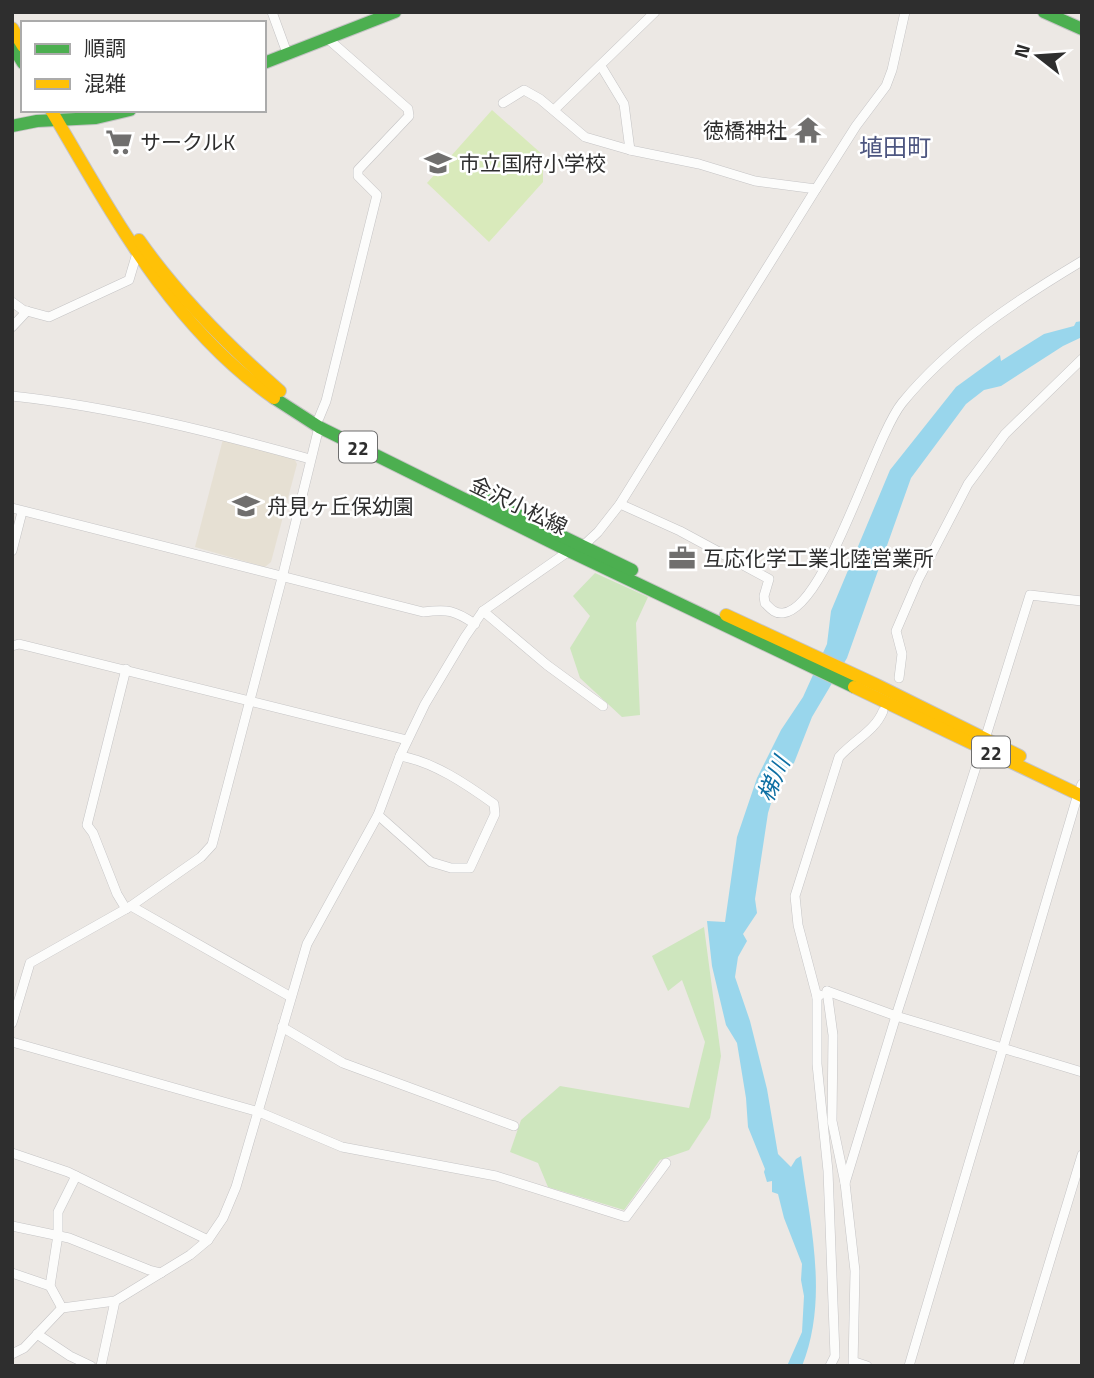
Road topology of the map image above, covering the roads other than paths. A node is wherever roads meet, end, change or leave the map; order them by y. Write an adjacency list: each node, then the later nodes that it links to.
1 (272, 12): 8 (street)
2 (395, 12): 7 (main road)
3 (655, 12): 10 (street)
4 (905, 12): 17 (street)
5 (1044, 12): 6 (main road)
6 (1082, 29)
7 (327, 38): 8 (main road); 25 (street)
8 (287, 53): 9 (main road)
9 (266, 62)
10 (601, 66): 12 (street); 16 (street)
11 (503, 103): 12 (street)
12 (554, 110): 16 (street)
13 (122, 112): 14 (main road)
14 (60, 116): 15 (main road); 18 (main road, 金沢小松線 / 22); 25 (main road, 金沢小松線 / 22)
15 (12, 126)
16 (630, 150): 17 (street)
17 (816, 189): 27 (street)
18 (137, 253): 21 (street); 25 (main road, 金沢小松線 / 22)
19 (1082, 261): 27 (street)
20 (12, 302): 21 (street)
21 (27, 312): 22 (street)
22 (12, 327)
23 (1082, 359): 40 (street)
24 (12, 396): 26 (street)
25 (319, 423): 26 (street); 30 (main road, 金沢小松線 / 22); 32 (main road, 金沢小松線 / 22)
26 (310, 459): 33 (street)
27 (620, 504): 30 (street)
28 (12, 508): 29 (street)
29 (22, 512): 31 (street); 33 (street)
30 (583, 546): 37 (main road, 金沢小松線 / 22)
31 (12, 551)
32 (569, 551): 35 (street); 37 (main road, 金沢小松線 / 22)
33 (282, 578): 36 (street); 41 (street)
34 (1082, 601): 45 (street)
35 (483, 611): 36 (street); 42 (street)
36 (475, 624): 44 (street)
37 (778, 644): 45 (main road, 金沢小松線 / 22)
38 (12, 646): 39 (street)
39 (125, 669): 41 (street); 49 (street)
40 (899, 678)
41 (248, 700): 44 (street); 49 (street)
42 (603, 706)
43 (883, 711): 52 (street)
44 (407, 740): 46 (street)
45 (984, 743): 47 (main road, 金沢小松線 / 22); 53 (street)
46 (400, 756): 48 (street); 48 (street)
47 (1081, 789): 57 (street)
48 (378, 815): 51 (street)
49 (129, 907): 51 (street); 54 (street)
50 (827, 991): 52 (street); 53 (street); 65 (street)
51 (291, 997): 55 (street)
52 (817, 997): 79 (street)
53 (896, 1016): 57 (street); 65 (street)
54 (12, 1023)
55 (282, 1027): 59 (street); 60 (street)
56 (12, 1042): 59 (street)
57 (1002, 1046): 58 (street); 81 (street)
58 (1082, 1072)
59 (259, 1112): 63 (street); 68 (street)
60 (514, 1126)
61 (12, 1153): 64 (street)
62 (1082, 1155): 82 (street)
63 (666, 1163)
64 (76, 1177): 67 (street); 68 (street)
65 (845, 1183): 76 (street)
66 (12, 1226): 67 (street)
67 (58, 1236): 70 (street); 71 (street)
68 (208, 1240): 70 (street)
69 (12, 1273): 71 (street)
70 (161, 1273): 72 (street)
71 (50, 1286): 73 (street)
72 (115, 1301): 73 (street); 78 (street)
73 (62, 1308): 74 (street)
74 (37, 1334): 75 (street); 77 (street)
75 (12, 1354)
76 (854, 1364): 80 (street)
77 (91, 1366)
78 (101, 1366)
79 (830, 1366)
80 (867, 1366)
81 (909, 1366)
82 (1018, 1366)

